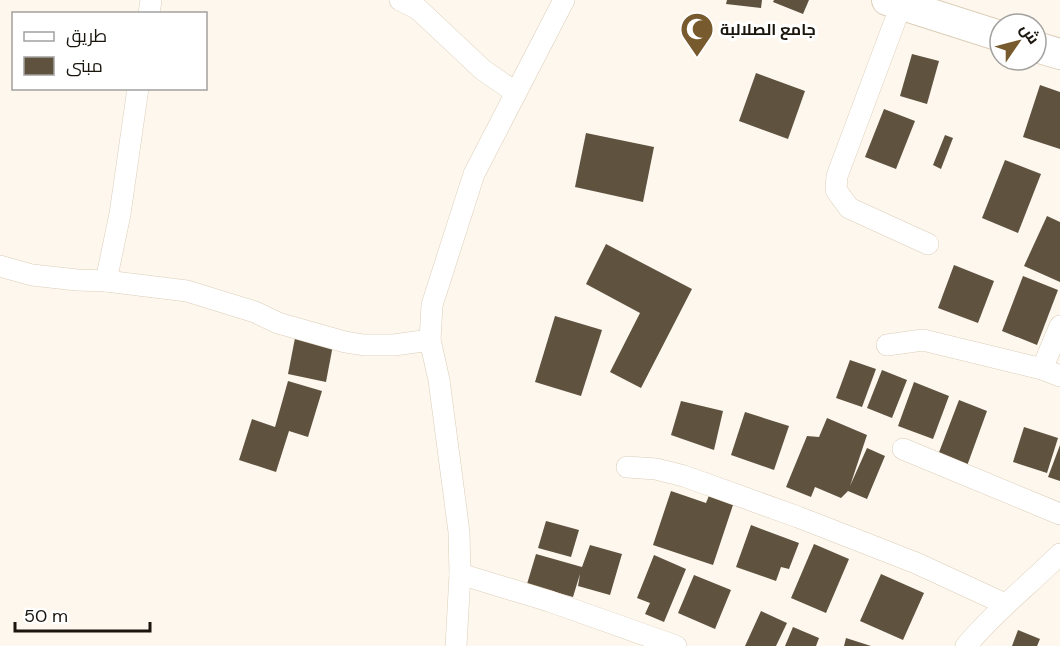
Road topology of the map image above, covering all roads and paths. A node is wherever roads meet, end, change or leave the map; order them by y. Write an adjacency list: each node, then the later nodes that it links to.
1 (400, 0): 6 (street)
2 (564, 0): 6 (street)
3 (894, 2): 4 (street); 7 (street)
4 (988, 32)
5 (138, 90): 9 (street)
6 (515, 92): 11 (street)
7 (928, 244)
8 (0, 266): 9 (street)
9 (106, 281): 11 (street)
10 (1060, 326): 13 (street)
11 (430, 340): 18 (street)
12 (887, 345): 13 (street)
13 (1051, 372)
14 (903, 449): 16 (street)
15 (627, 467): 19 (street)
16 (1060, 514)
17 (1060, 554): 19 (street)
18 (460, 574): 20 (street); 21 (street)
19 (1005, 604): 22 (street)
20 (456, 646)
21 (676, 646)
22 (966, 646)

